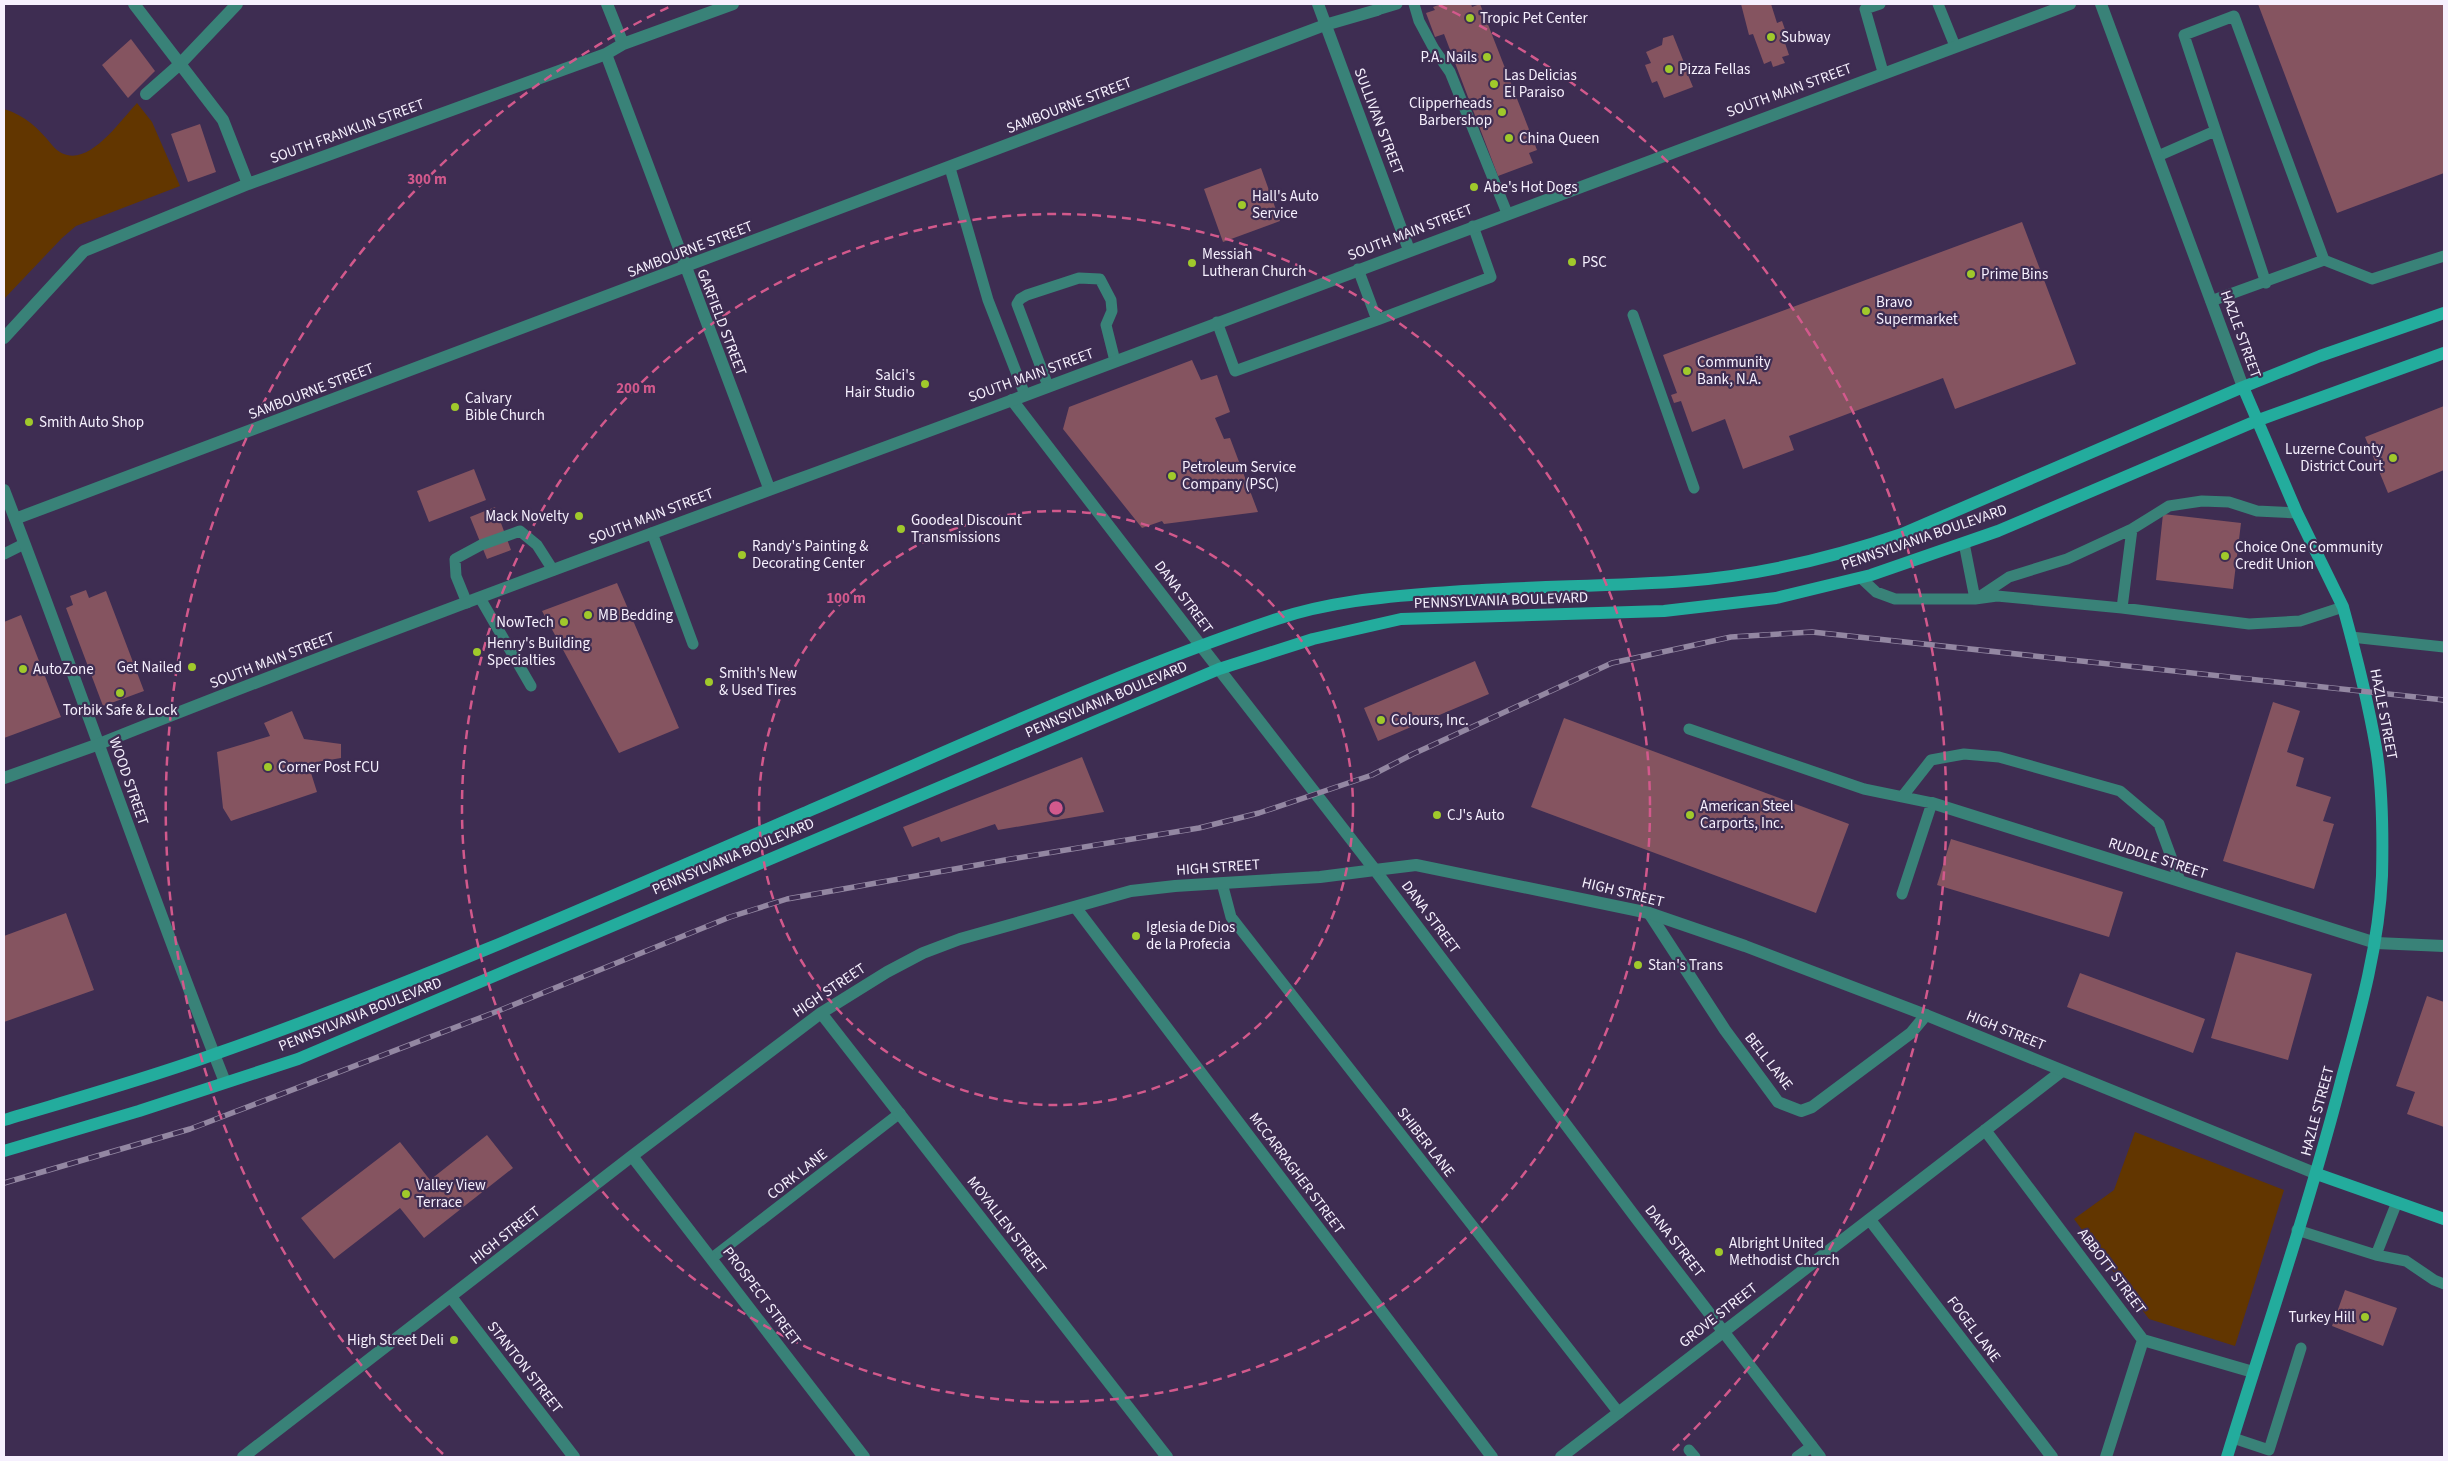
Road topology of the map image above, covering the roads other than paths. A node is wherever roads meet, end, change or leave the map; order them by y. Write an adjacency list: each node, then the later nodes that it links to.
1 (134, 4): 18 (street)
2 (237, 4): 18 (street)
3 (607, 4): 15 (street)
4 (733, 4): 15 (street, SOUTH FRANKLIN STREET)
5 (1318, 4): 14 (street, SULLIVAN STREET)
6 (1397, 4): 13 (lane)
7 (1414, 4): 25 (lane)
8 (1880, 4): 12 (lane)
9 (1938, 4): 16 (lane)
10 (2070, 4): 16 (street, SOUTH MAIN STREET)
11 (2101, 4): 22 (street, HAZLE STREET)
12 (1864, 6): 19 (lane)
13 (1377, 10): 14 (street, SAMBOURNE STREET)
14 (1325, 25): 23 (street, SAMBOURNE STREET); 27 (street, SULLIVAN STREET)
15 (623, 44): 17 (street, SOUTH FRANKLIN STREET)
16 (1955, 46): 19 (street, SOUTH MAIN STREET)
17 (606, 54): 24 (street, SOUTH FRANKLIN STREET); 30 (street, GARFIELD STREET)
18 (180, 64): 20 (street); 24 (street)
19 (1883, 72): 25 (street, SOUTH MAIN STREET)
20 (146, 94)
21 (2216, 131): 22 (lane); 29 (lane); 32 (lane)
22 (2158, 156): 33 (street, HAZLE STREET)
23 (950, 168): 30 (street, SAMBOURNE STREET); 43 (lane)
24 (248, 184): 38 (street, SOUTH FRANKLIN STREET)
25 (1507, 214): 26 (street, SOUTH MAIN STREET)
26 (1472, 226): 27 (street, SOUTH MAIN STREET); 36 (lane)
27 (1409, 250): 31 (street, SOUTH MAIN STREET)
28 (2444, 256): 29 (lane)
29 (2324, 260): 32 (lane)
30 (685, 268): 45 (street, GARFIELD STREET); 49 (street, SAMBOURNE STREET)
31 (1358, 269): 36 (lane); 37 (street, SOUTH MAIN STREET)
32 (2266, 283): 33 (lane)
33 (2211, 301): 42 (street, HAZLE STREET)
34 (2444, 313): 42 (main road, PENNSYLVANIA BOULEVARD)
35 (1633, 315): 46 (lane)
36 (1376, 320): 37 (lane)
37 (1218, 322): 40 (street, SOUTH MAIN STREET)
38 (4, 338)
39 (2444, 352): 44 (main road, PENNSYLVANIA BOULEVARD)
40 (1115, 361): 41 (street, SOUTH MAIN STREET); 41 (lane)
41 (1048, 386): 43 (street, SOUTH MAIN STREET)
42 (2243, 387): 44 (main road, HAZLE STREET); 64 (main road, PENNSYLVANIA BOULEVARD)
43 (1019, 398): 45 (street, SOUTH MAIN STREET); 64 (street, DANA STREET)
44 (2256, 421): 48 (main road, HAZLE STREET); 52 (main road, PENNSYLVANIA BOULEVARD)
45 (769, 488): 51 (street, SOUTH MAIN STREET)
46 (1694, 488)
47 (4, 490): 49 (street, WOOD STREET)
48 (2297, 513): 50 (lane); 60 (main road, HAZLE STREET)
49 (15, 519): 53 (street, WOOD STREET)
50 (2132, 529): 58 (lane); 61 (lane)
51 (652, 533): 55 (street, SOUTH MAIN STREET); 63 (lane)
52 (1964, 543): 56 (main road, PENNSYLVANIA BOULEVARD); 58 (lane)
53 (24, 544): 54 (lane); 69 (street, WOOD STREET)
54 (4, 554)
55 (553, 570): 57 (street, SOUTH MAIN STREET); 59 (lane)
56 (1861, 578): 58 (lane); 66 (main road, PENNSYLVANIA BOULEVARD)
57 (480, 598): 59 (street, SOUTH MAIN STREET); 67 (lane)
58 (1976, 599): 61 (lane)
59 (467, 603): 69 (street, SOUTH MAIN STREET)
60 (2343, 607): 61 (lane); 62 (main road, HAZLE STREET)
61 (2122, 608)
62 (2351, 636): 65 (lane); 79 (main road, HAZLE STREET)
63 (693, 644)
64 (1200, 646): 66 (street, DANA STREET); 83 (main road, PENNSYLVANIA BOULEVARD)
65 (2444, 647)
66 (1218, 669): 73 (street, DANA STREET); 85 (main road, PENNSYLVANIA BOULEVARD)
67 (532, 686)
68 (1688, 729): 71 (lane)
69 (99, 744): 70 (street, SOUTH MAIN STREET); 83 (street, WOOD STREET)
70 (4, 778)
71 (1902, 797): 72 (lane); 74 (lane)
72 (1932, 803): 74 (street, RUDDLE STREET); 76 (lane)
73 (1375, 870): 75 (street, HIGH STREET); 78 (street, HIGH STREET); 100 (street, DANA STREET)
74 (2180, 882): 79 (street, RUDDLE STREET)
75 (1222, 883): 77 (street, HIGH STREET); 104 (lane, SHIBER LANE)
76 (1902, 894)
77 (1076, 908): 81 (street, HIGH STREET); 111 (street, MCCARRAGHER STREET)
78 (1649, 913): 82 (street, HIGH STREET); 82 (street, BELL LANE)
79 (2376, 943): 80 (street, RUDDLE STREET); 91 (main road, HAZLE STREET)
80 (2444, 946)
81 (821, 1013): 86 (street, MOYALLEN STREET); 90 (street, HIGH STREET)
82 (1926, 1015): 84 (street, HIGH STREET)
83 (214, 1055): 85 (street, WOOD STREET); 87 (main road, PENNSYLVANIA BOULEVARD)
84 (2062, 1071): 88 (street, GROVE STREET); 91 (street, HIGH STREET)
85 (225, 1082): 89 (main road, PENNSYLVANIA BOULEVARD)
86 (900, 1113): 97 (lane, CORK LANE); 110 (street, MOYALLEN STREET)
87 (4, 1120)
88 (1985, 1130): 94 (street, GROVE STREET); 101 (street, ABBOTT STREET)
89 (4, 1151)
90 (632, 1156): 97 (street, PROSPECT STREET); 99 (street, HIGH STREET)
91 (2317, 1174): 92 (main road); 95 (main road, HAZLE STREET)
92 (2397, 1202): 93 (main road); 96 (lane)
93 (2444, 1219)
94 (1870, 1220): 100 (street, GROVE STREET); 115 (street, FOGEL LANE)
95 (2297, 1230): 96 (lane); 103 (main road, HAZLE STREET)
96 (2376, 1255): 98 (lane)
97 (712, 1258): 109 (street, PROSPECT STREET)
98 (2444, 1284)
99 (450, 1297): 107 (street, STANTON STREET); 108 (street, HIGH STREET)
100 (1724, 1331): 104 (street, GROVE STREET); 106 (street, DANA STREET)
101 (2143, 1340): 103 (street); 116 (street)
102 (2301, 1348): 105 (lane)
103 (2253, 1372): 105 (main road, HAZLE STREET)
104 (1619, 1413): 112 (street, GROVE STREET)
105 (2233, 1438): 117 (main road, HAZLE STREET)
106 (1812, 1446): 113 (lane); 114 (street, DANA STREET)
107 (569, 1455)
108 (243, 1457)
109 (864, 1457)
110 (1167, 1457)
111 (1492, 1457)
112 (1561, 1457)
113 (1797, 1457)
114 (1820, 1457)
115 (2052, 1457)
116 (2106, 1457)
117 (2227, 1457)

